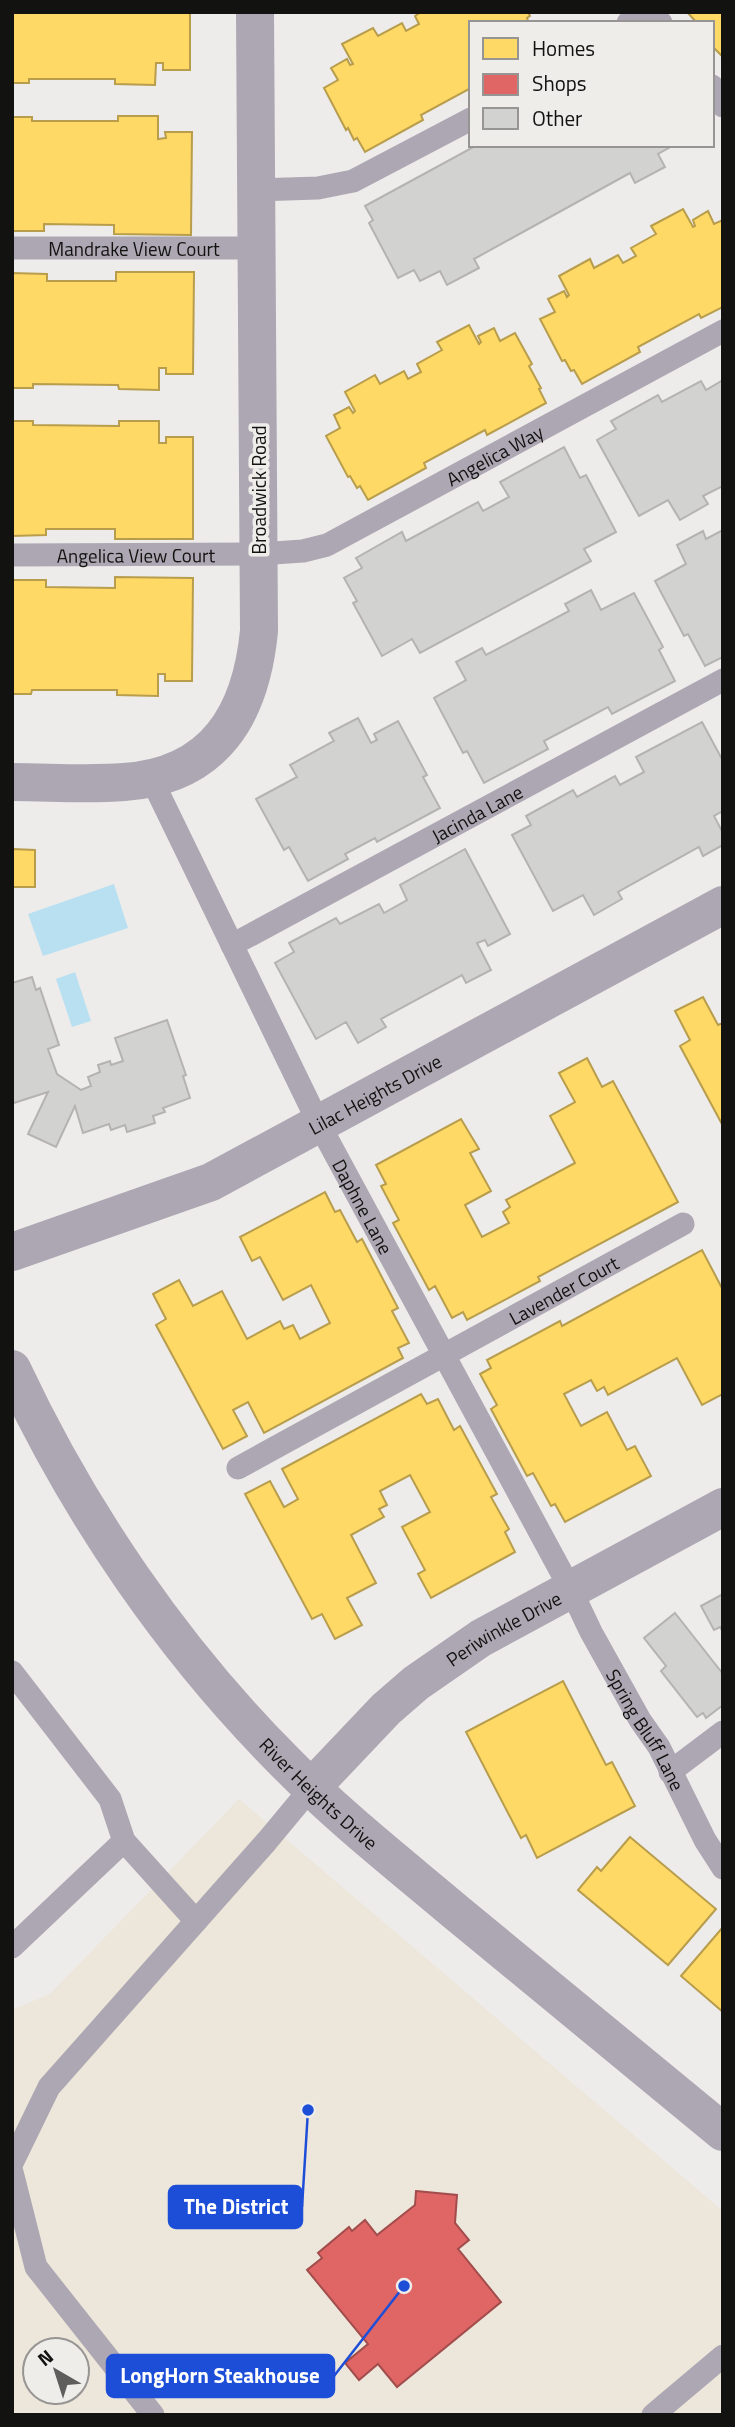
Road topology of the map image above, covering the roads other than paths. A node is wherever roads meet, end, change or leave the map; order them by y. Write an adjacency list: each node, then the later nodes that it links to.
1 (256, 12): 5 (street, Broadwick Road)
2 (714, 90): 3 (lane)
3 (723, 106)
4 (469, 120): 5 (lane)
5 (256, 190): 7 (street, Broadwick Road)
6 (12, 248): 7 (lane, Mandrake View Court)
7 (257, 248): 9 (street, Broadwick Road)
8 (723, 331): 9 (lane, Angelica Way)
9 (259, 554): 10 (lane, Angelica View Court); 12 (street, Broadwick Road)
10 (12, 555)
11 (723, 680): 15 (lane, Jacinda Lane)
12 (151, 778): 13 (street, Broadwick Road); 15 (lane, Daphne Lane)
13 (12, 782)
14 (723, 905): 16 (street, Lilac Heights Drive)
15 (232, 945): 16 (lane, Daphne Lane)
16 (319, 1124): 18 (street, Lilac Heights Drive); 19 (lane, Daphne Lane)
17 (683, 1224): 19 (lane, Lavender Court)
18 (12, 1252)
19 (444, 1355): 21 (lane, Lavender Court); 23 (lane, Daphne Lane)
20 (12, 1369): 27 (street, River Heights Drive)
21 (238, 1468)
22 (723, 1507): 23 (street, Periwinkle Drive)
23 (571, 1590): 26 (lane, Spring Bluff Lane); 27 (street, Periwinkle Drive)
24 (12, 1672): 28 (lane)
25 (723, 1732): 26 (lane)
26 (670, 1772): 29 (lane, Spring Bluff Lane)
27 (311, 1788): 30 (lane); 32 (street, River Heights Drive)
28 (124, 1841): 30 (lane); 31 (lane)
29 (723, 1868)
30 (196, 1921): 33 (lane)
31 (12, 1947)
32 (723, 2132)
33 (12, 2163)
34 (12, 2172): 36 (lane)
35 (723, 2356): 37 (lane)
36 (153, 2415)
37 (653, 2415)

